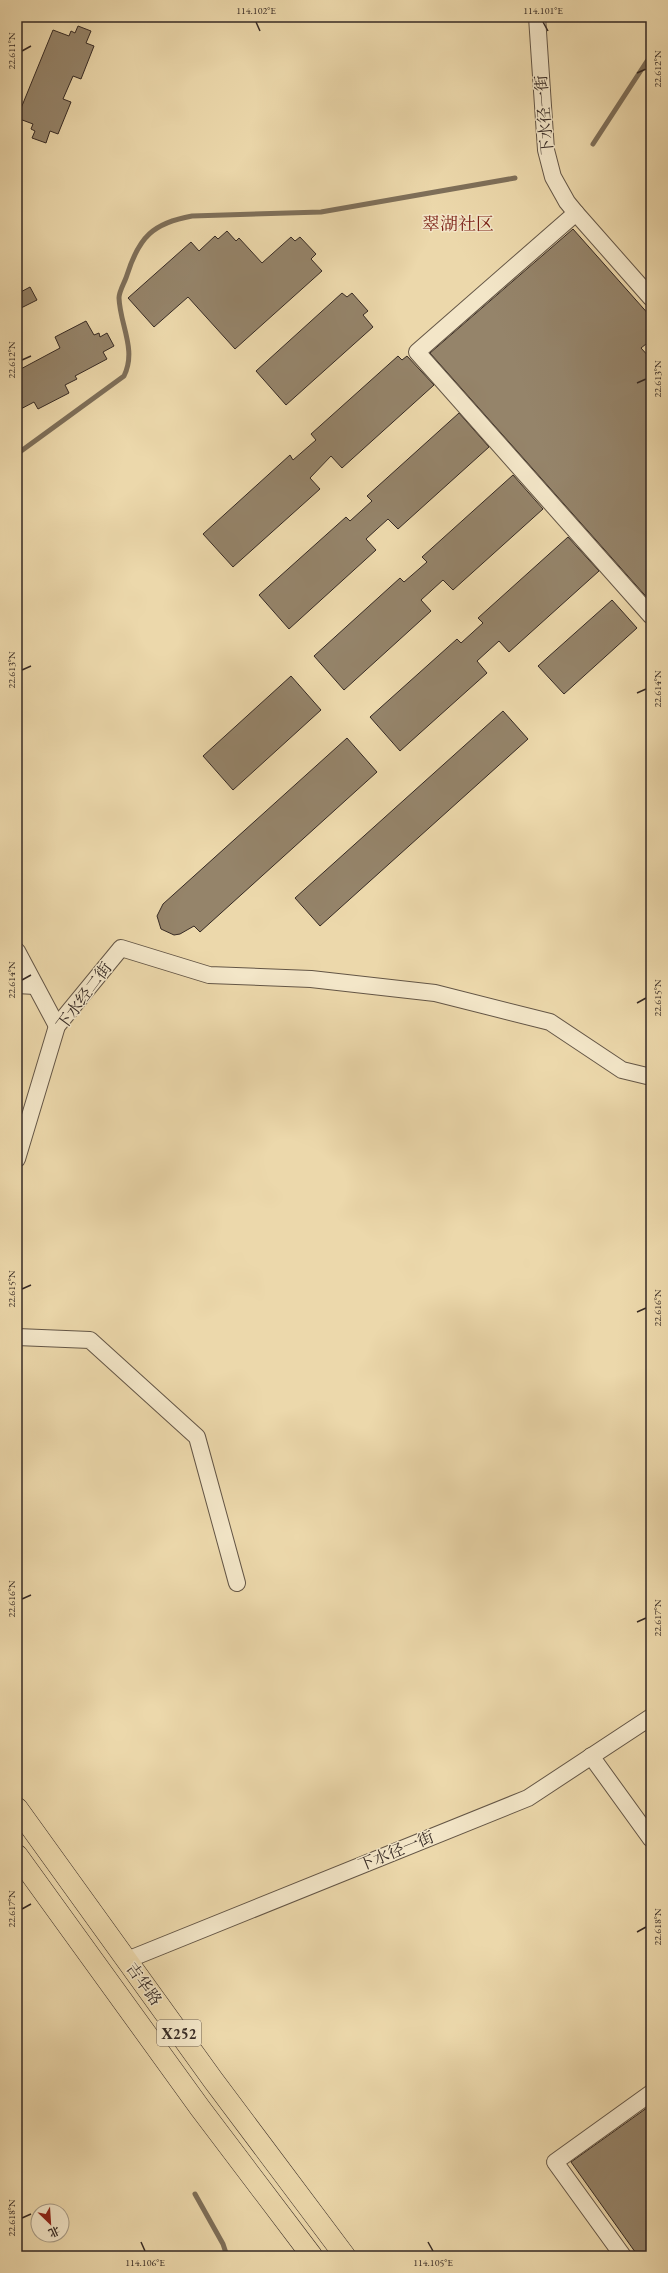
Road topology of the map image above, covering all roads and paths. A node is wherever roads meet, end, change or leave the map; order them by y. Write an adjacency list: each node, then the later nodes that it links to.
1 (537, 17): 2 (street, 下水径一街)
2 (576, 213): 3 (street, 下水径一街); 4 (street)
3 (651, 298)
4 (651, 616)
5 (17, 951): 7 (street)
6 (17, 985): 7 (street)
7 (35, 986): 8 (street)
8 (57, 1026): 9 (street, 下水经二街); 10 (street, 下水经二街)
9 (651, 1077)
10 (17, 1160)
11 (17, 1337): 12 (street)
12 (238, 1583)
13 (651, 1717): 14 (street, 下水径一街)
14 (591, 1756): 16 (street); 18 (street, 下水径一街)
15 (17, 1808): 18 (main road, 吉华路 / X252)
16 (651, 1839)
17 (17, 1855): 20 (main road, 吉华路 / X252)
18 (127, 1960): 21 (main road, 吉华路 / X252)
19 (651, 2093): 22 (street)
20 (312, 2256)
21 (345, 2256)
22 (623, 2256)

